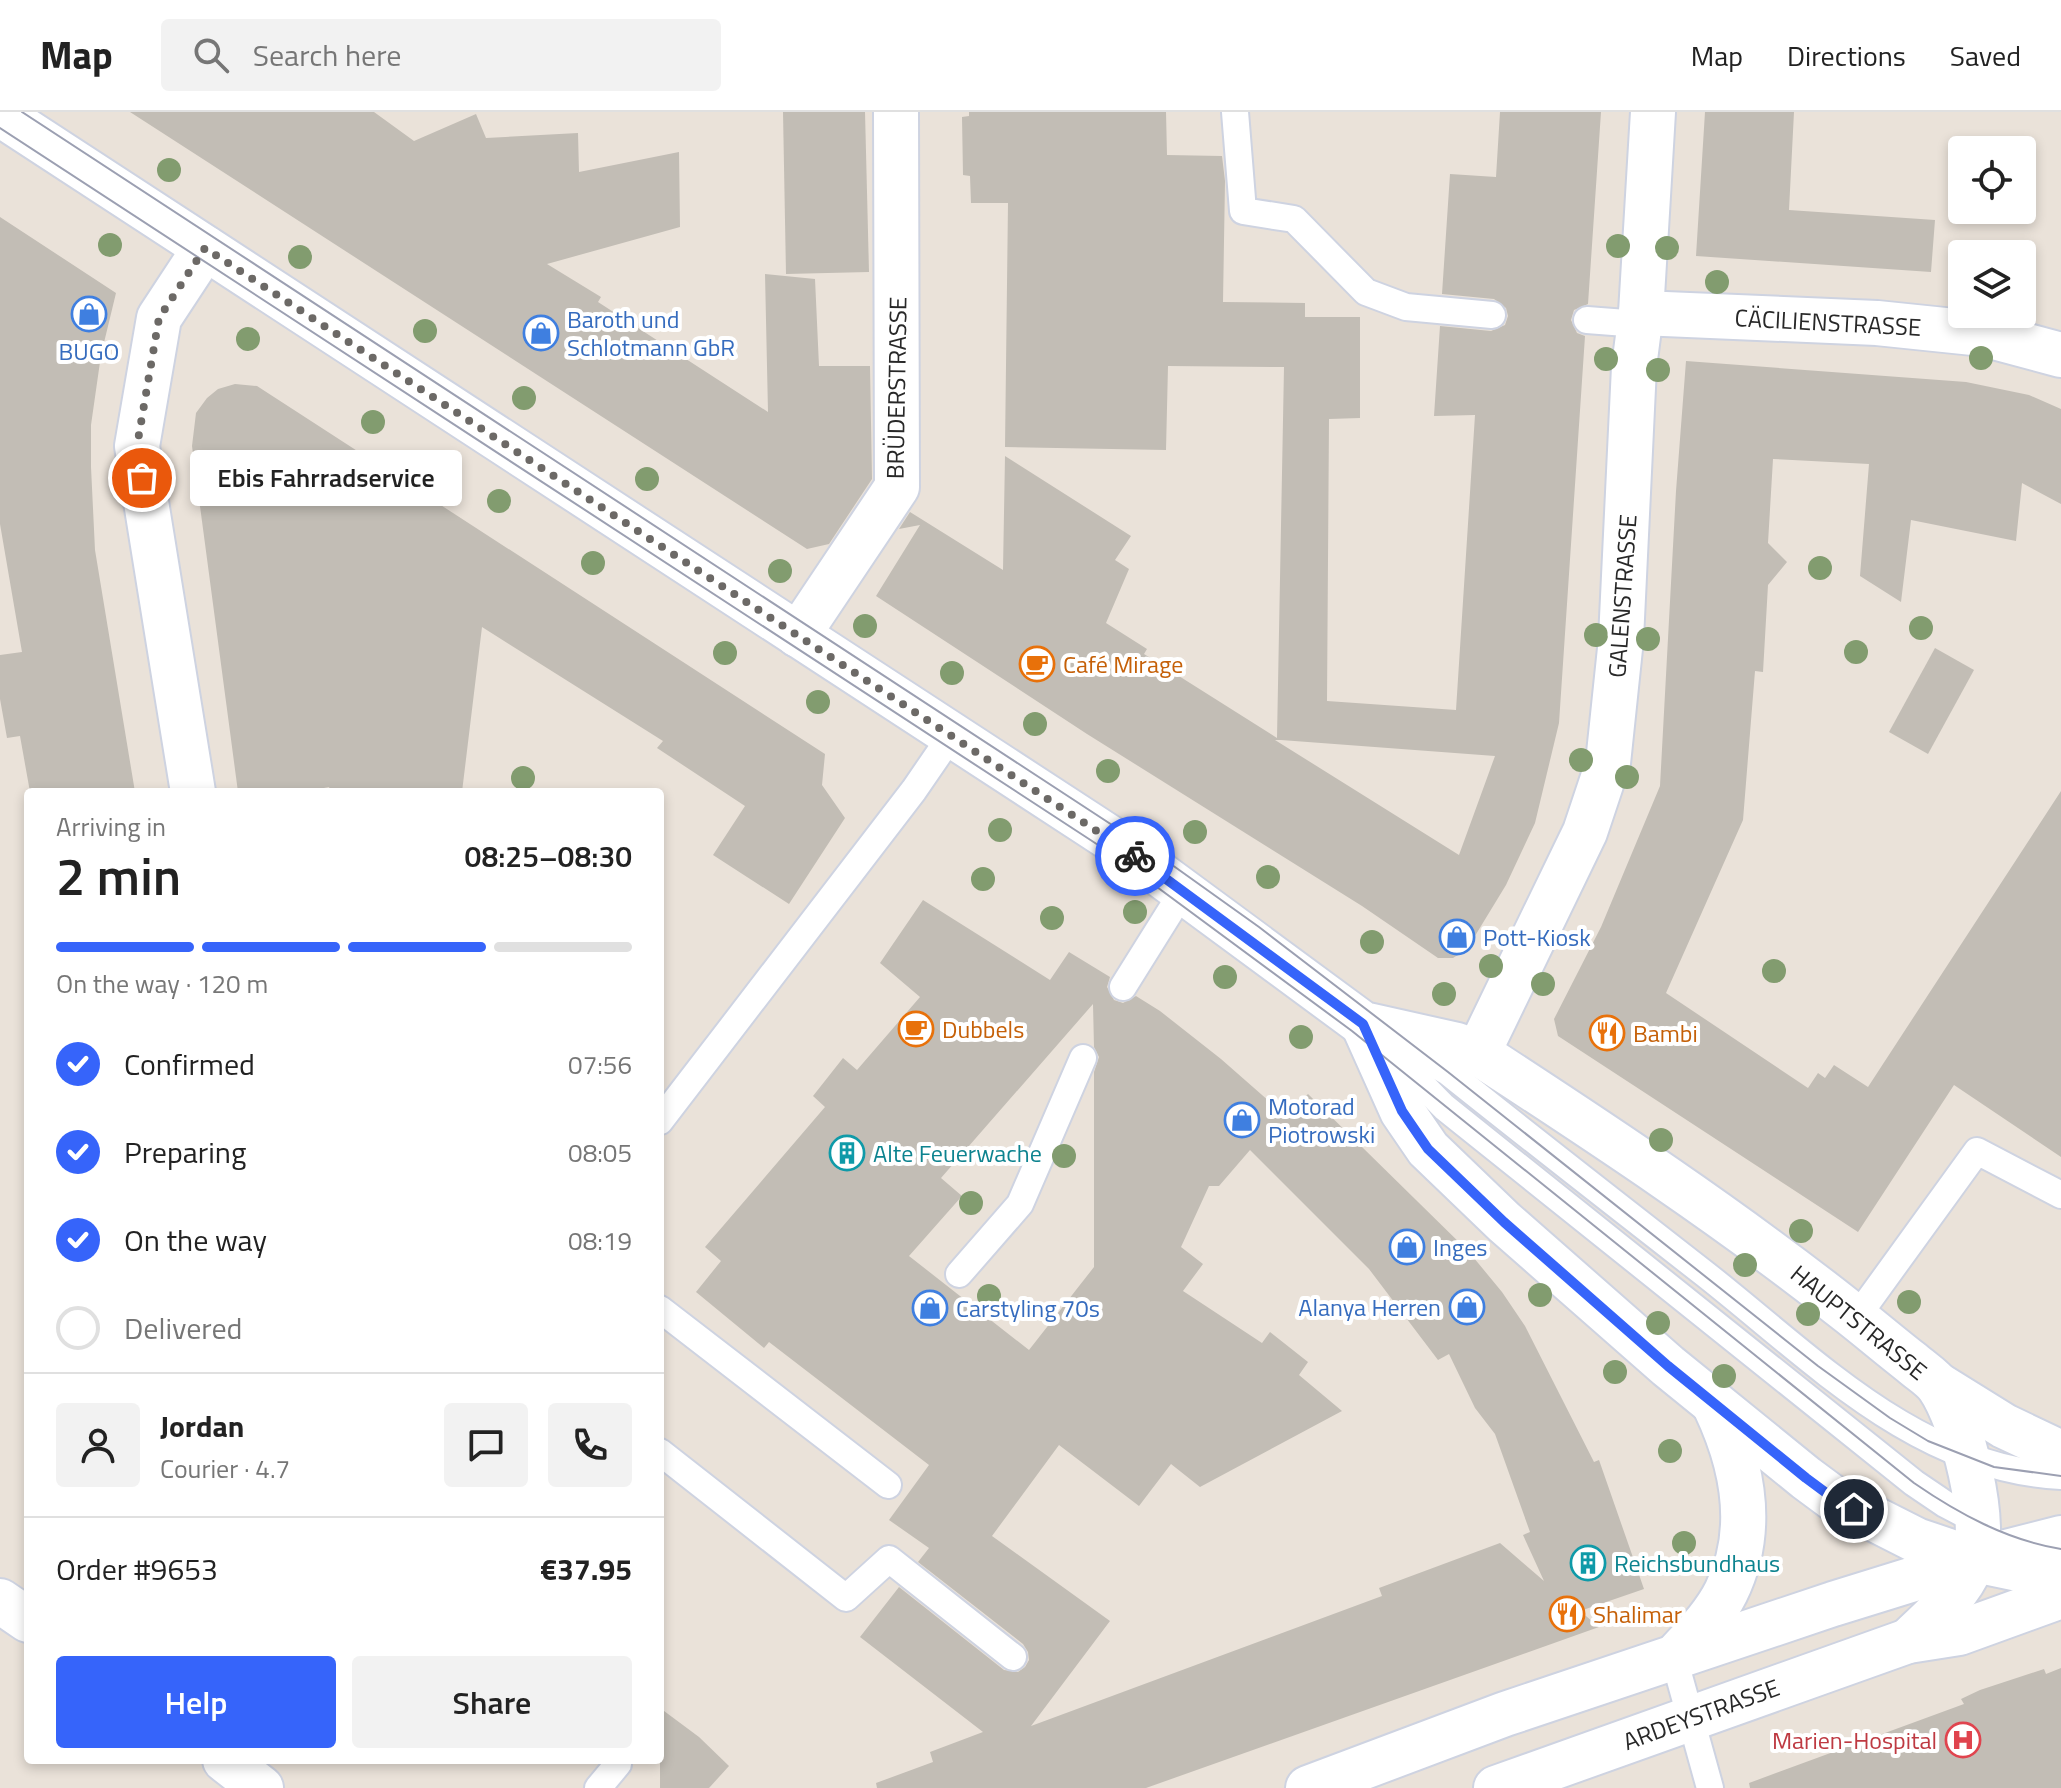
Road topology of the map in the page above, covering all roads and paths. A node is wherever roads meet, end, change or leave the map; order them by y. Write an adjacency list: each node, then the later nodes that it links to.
1 (896, 112): 10 (main road, BRÜDERSTRASSE)
2 (1235, 112): 6 (lane)
3 (1653, 112): 7 (main road, GALENSTRASSE)
4 (0, 114): 5 (main road, HAUPTSTRASSE)
5 (205, 248): 10 (main road, HAUPTSTRASSE); 12 (main road)
6 (1492, 315)
7 (1640, 318): 8 (lane); 9 (main road, CÄCILIENSTRASSE); 16 (main road, GALENSTRASSE)
8 (1587, 320)
9 (2061, 355)
10 (798, 635): 11 (main road, HAUPTSTRASSE)
11 (951, 736): 13 (main road, HAUPTSTRASSE); 18 (lane)
12 (192, 788)
13 (1183, 891): 14 (lane); 15 (main road, HAUPTSTRASSE)
14 (1123, 987)
15 (1363, 1024): 16 (main road, HAUPTSTRASSE); 24 (main road, HAUPTSTRASSE); 27 (lane); 29 (lane)
16 (1478, 1053): 22 (main road, HAUPTSTRASSE)
17 (1083, 1058): 20 (lane)
18 (664, 1116)
19 (2061, 1195): 22 (lane)
20 (959, 1274)
21 (664, 1312): 30 (lane)
22 (1856, 1318): 23 (main road, HAUPTSTRASSE)
23 (1938, 1385): 25 (main road); 27 (main road, HAUPTSTRASSE)
24 (1712, 1400): 31 (main road, HAUPTSTRASSE); 40 (main road)
25 (2061, 1453)
26 (664, 1455): 39 (lane)
27 (1968, 1457): 28 (lane); 32 (main road, HAUPTSTRASSE)
28 (2061, 1476)
29 (1914, 1483): 31 (lane); 32 (lane)
30 (888, 1485)
31 (1916, 1540): 32 (main road, HAUPTSTRASSE); 34 (lane)
32 (1976, 1540): 33 (main road); 34 (main road); 38 (main road, ARDEYSTRASSE)
33 (2055, 1553)
34 (1899, 1585): 40 (main road)
35 (2061, 1596): 38 (main road, ARDEYSTRASSE)
36 (0, 1601): 37 (main road)
37 (24, 1617)
38 (1908, 1641): 41 (main road, ARDEYSTRASSE)
39 (1013, 1657)
40 (1674, 1658): 41 (lane); 46 (main road)
41 (1691, 1717): 47 (main road, ARDEYSTRASSE); 48 (lane)
42 (230, 1764): 44 (main road)
43 (618, 1764): 45 (lane)
44 (261, 1788)
45 (598, 1788)
46 (1308, 1788)
47 (1496, 1788)
48 (1710, 1788)

